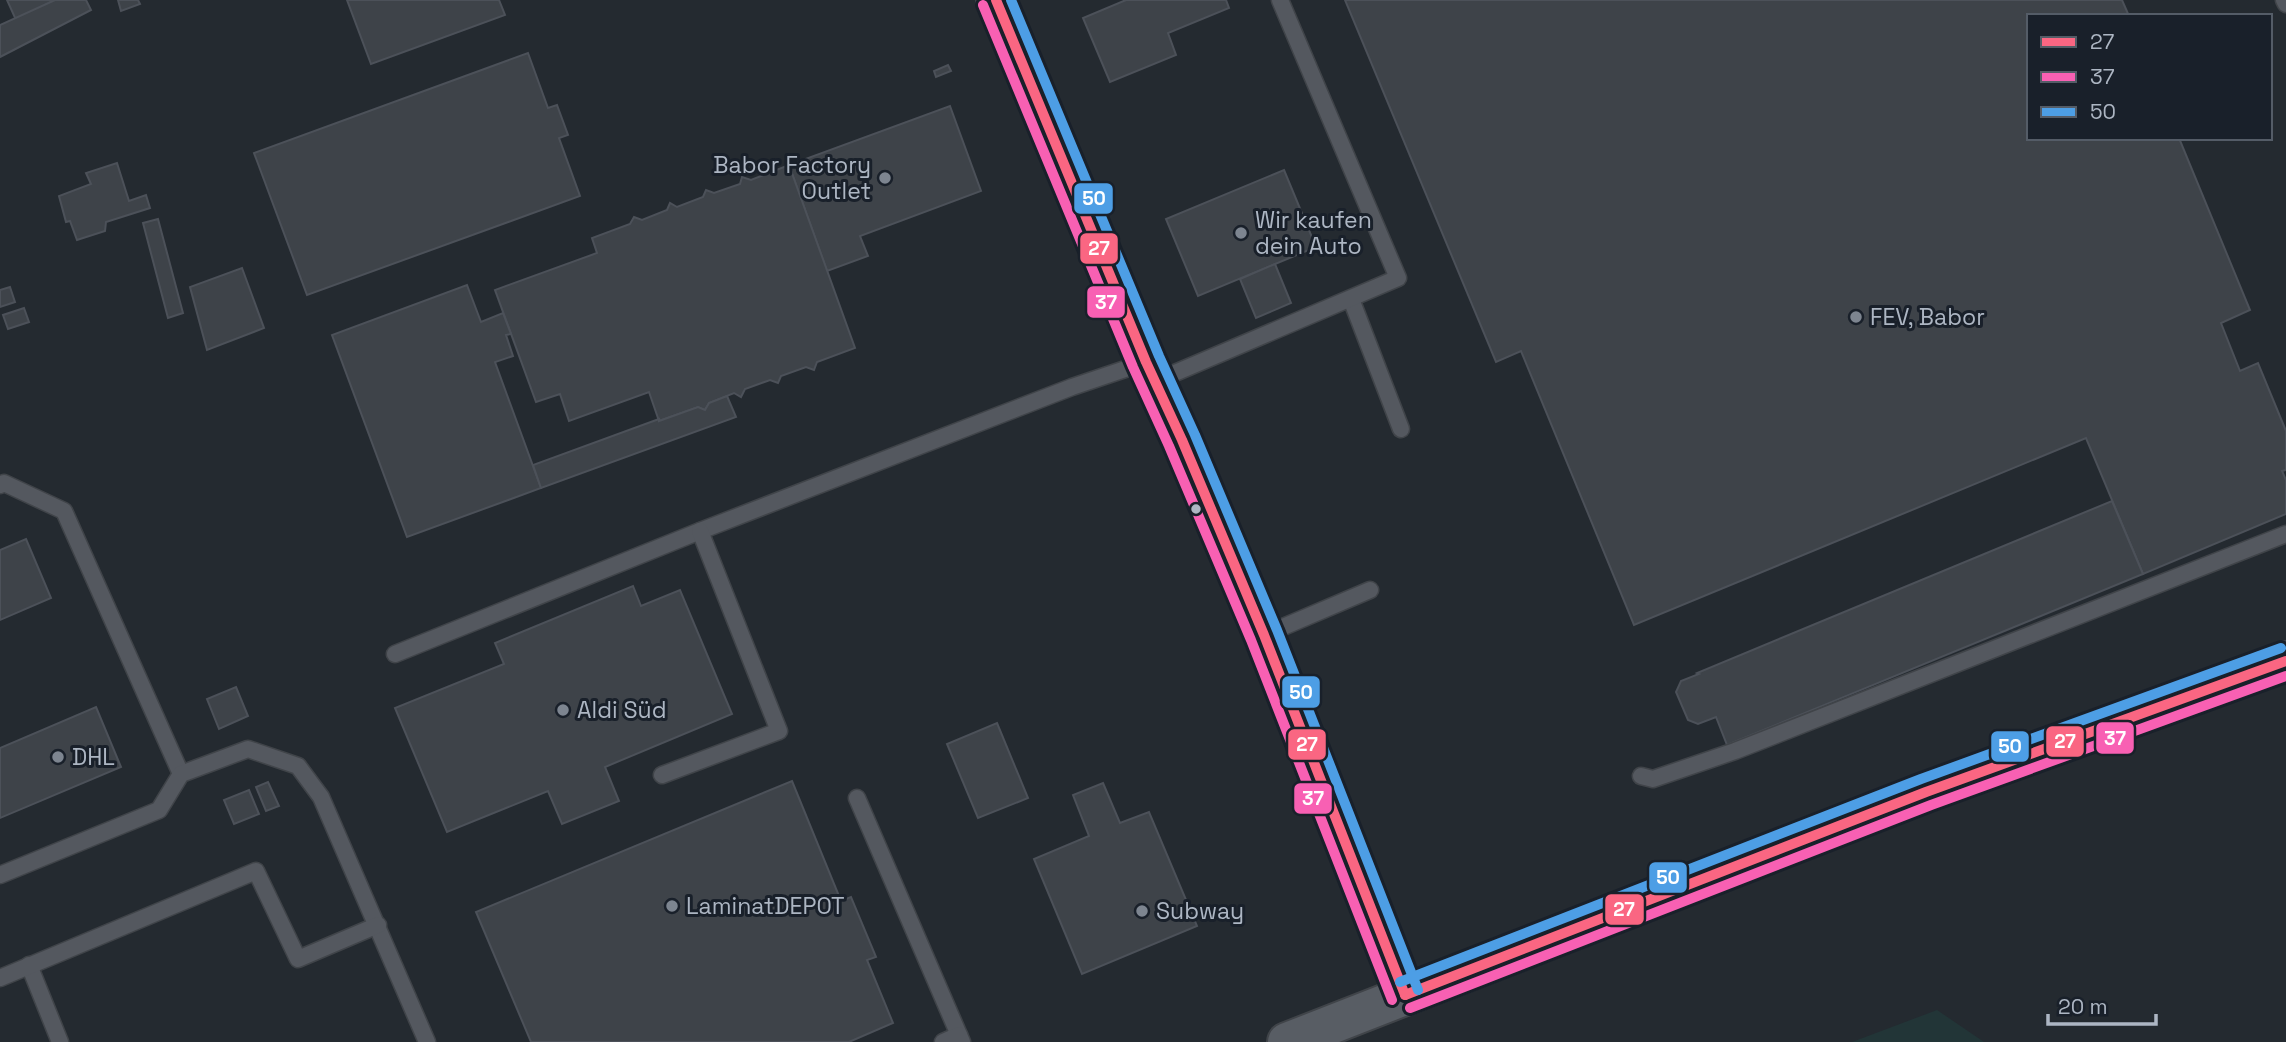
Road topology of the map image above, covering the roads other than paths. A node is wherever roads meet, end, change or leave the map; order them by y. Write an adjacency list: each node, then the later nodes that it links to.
1 (996, 0): 4 (main road)
2 (1280, 0): 3 (lane)
3 (1351, 299): 4 (lane); 5 (lane)
4 (1151, 371): 7 (lane); 10 (main road)
5 (1401, 429)
6 (0, 485): 13 (lane)
7 (699, 531): 11 (lane); 14 (lane)
8 (2286, 534): 15 (lane)
9 (1370, 590): 10 (lane)
10 (1264, 635): 21 (main road)
11 (395, 654)
12 (2286, 661): 21 (main road)
13 (181, 774): 17 (lane); 18 (lane)
14 (662, 775)
15 (1641, 776)
16 (857, 798): 22 (lane)
17 (0, 875)
18 (378, 925): 19 (lane); 24 (lane)
19 (29, 965): 20 (lane); 23 (lane)
20 (0, 978)
21 (1405, 995): 26 (main road)
22 (960, 1038): 25 (lane)
23 (60, 1042)
24 (427, 1042)
25 (943, 1042)
26 (1287, 1042)

